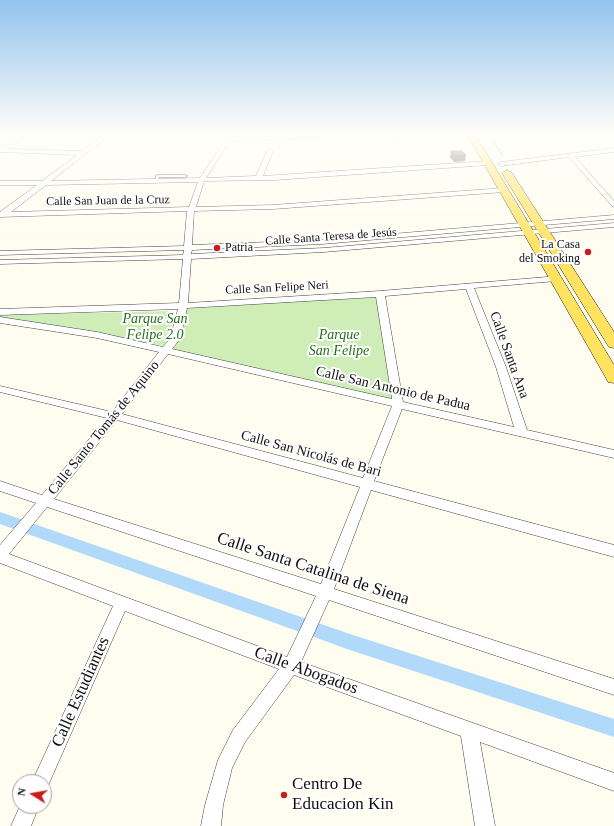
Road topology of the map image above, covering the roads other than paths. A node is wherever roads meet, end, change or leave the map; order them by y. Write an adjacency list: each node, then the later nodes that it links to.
1 (58, 173): 13 (street)
2 (206, 173): 11 (street, Calle Santo Tomás de Aquino)
3 (261, 173): 9 (street)
4 (342, 173): 9 (street)
5 (494, 173): 14 (main road)
6 (505, 173): 20 (main road)
7 (586, 173): 15 (street)
8 (185, 176): 10 (lane)
9 (259, 178): 11 (street)
10 (156, 181): 11 (street); 13 (street)
11 (201, 181): 16 (street, Calle Santo Tomás de Aquino)
12 (0, 182): 13 (street)
13 (43, 184): 17 (street)
14 (504, 190): 16 (street, Calle San Juan de la Cruz); 20 (main road)
15 (614, 205)
16 (191, 210): 17 (street, Calle San Juan de la Cruz); 22 (street, Calle Santo Tomás de Aquino)
17 (1, 215)
18 (614, 217): 20 (street, Calle Santa Teresa de Jesús)
19 (614, 225): 20 (street, Calle Santa Teresa de Jesús)
20 (535, 229): 22 (street, Calle Santa Teresa de Jesús); 24 (main road); 30 (main road)
21 (0, 253): 22 (street, Calle Santa Teresa de Jesús)
22 (187, 253): 23 (street, Calle Santa Teresa de Jesús); 27 (street, Calle Santo Tomás de Aquino)
23 (0, 262)
24 (556, 278): 25 (street, Calle San Felipe Neri); 32 (main road)
25 (468, 286): 26 (street, Calle San Felipe Neri); 36 (street, Calle Santa Ana)
26 (380, 294): 27 (street, Calle San Felipe Neri); 34 (street)
27 (183, 306): 28 (street, Calle San Felipe Neri); 31 (street, Calle Santo Tomás de Aquino)
28 (0, 312)
29 (0, 320): 31 (street, Calle San Antonio de Padua)
30 (614, 344)
31 (167, 351): 34 (street, Calle San Antonio de Padua); 35 (street, Calle Santo Tomás de Aquino)
32 (614, 378)
33 (0, 389): 35 (street, Calle San Nicolás de Bari)
34 (398, 404): 36 (street, Calle San Antonio de Padua); 38 (street)
35 (115, 416): 38 (street, Calle San Nicolás de Bari); 40 (street, Calle Santo Tomás de Aquino)
36 (522, 433): 37 (street, Calle San Antonio de Padua)
37 (614, 454)
38 (367, 484): 41 (street, Calle San Nicolás de Bari); 43 (street)
39 (0, 486): 40 (street, Calle Santa Catalina de Siena)
40 (45, 501): 42 (street, Calle Santo Tomás de Aquino); 43 (street, Calle Santa Catalina de Siena)
41 (614, 551)
42 (3, 552): 44 (street, Calle Abogados)
43 (325, 592): 45 (street); 46 (street, Calle Santa Catalina de Siena)
44 (122, 602): 45 (street, Calle Abogados); 48 (street, Calle Estudiantes)
45 (291, 666): 47 (street, Calle Abogados); 52 (street)
46 (614, 687)
47 (469, 729): 49 (street, Calle Abogados); 53 (street)
48 (45, 774)
49 (614, 782)
50 (26, 814): 51 (street)
51 (21, 826)
52 (211, 826)
53 (485, 826)

